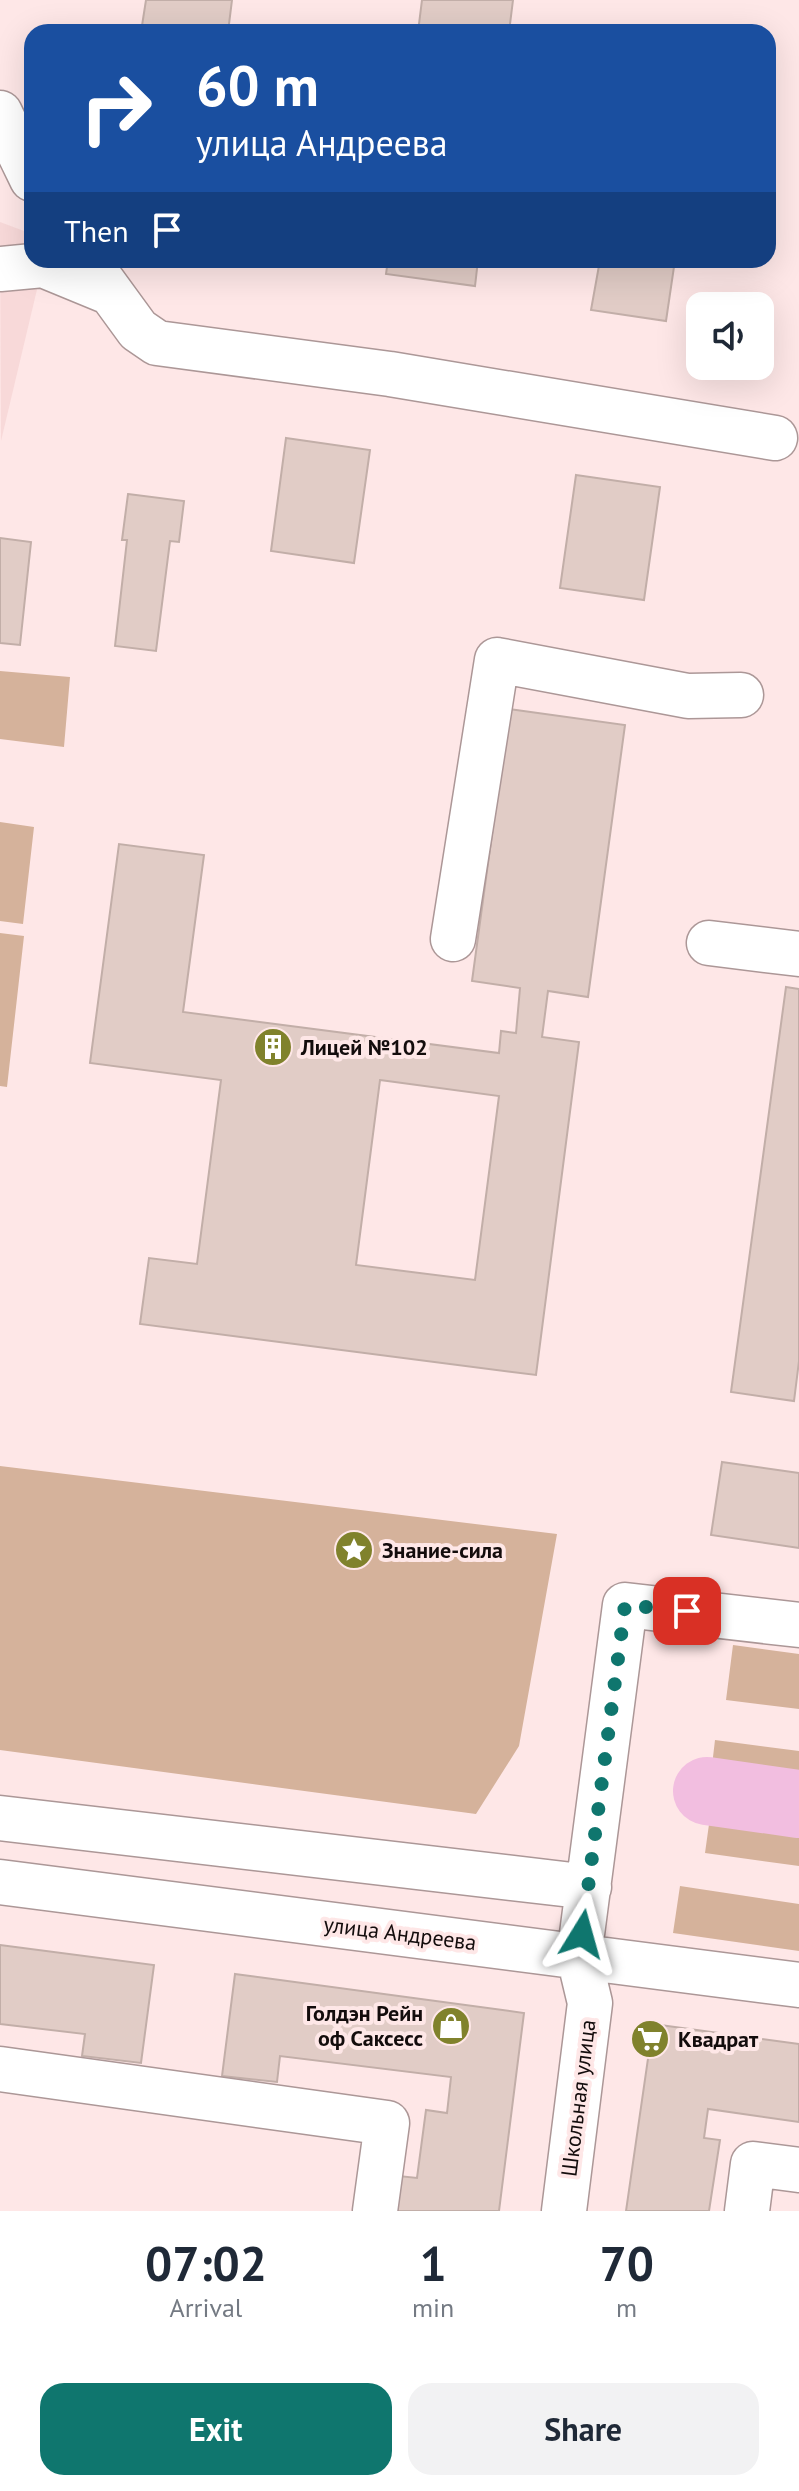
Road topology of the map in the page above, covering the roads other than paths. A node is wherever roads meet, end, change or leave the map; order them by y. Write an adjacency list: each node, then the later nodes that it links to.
1 (0, 113): 2 (street)
2 (24, 162)
3 (0, 182): 4 (street)
4 (24, 192)
5 (24, 267): 7 (street)
6 (57, 268): 8 (street)
7 (0, 269)
8 (99, 277): 9 (street)
9 (775, 438)
10 (741, 695): 11 (street)
11 (453, 939)
12 (709, 943): 13 (street)
13 (799, 954)
14 (799, 1625): 17 (street, Школьная улица)
15 (0, 1818): 17 (street)
16 (0, 1882): 18 (street, улица Андреева)
17 (589, 1887): 18 (street, Школьная улица)
18 (579, 1957): 19 (street, улица Андреева); 23 (street, Школьная улица)
19 (799, 1985)
20 (0, 2069): 22 (street)
21 (799, 2170): 24 (street)
22 (375, 2211)
23 (564, 2211)
24 (747, 2211)

